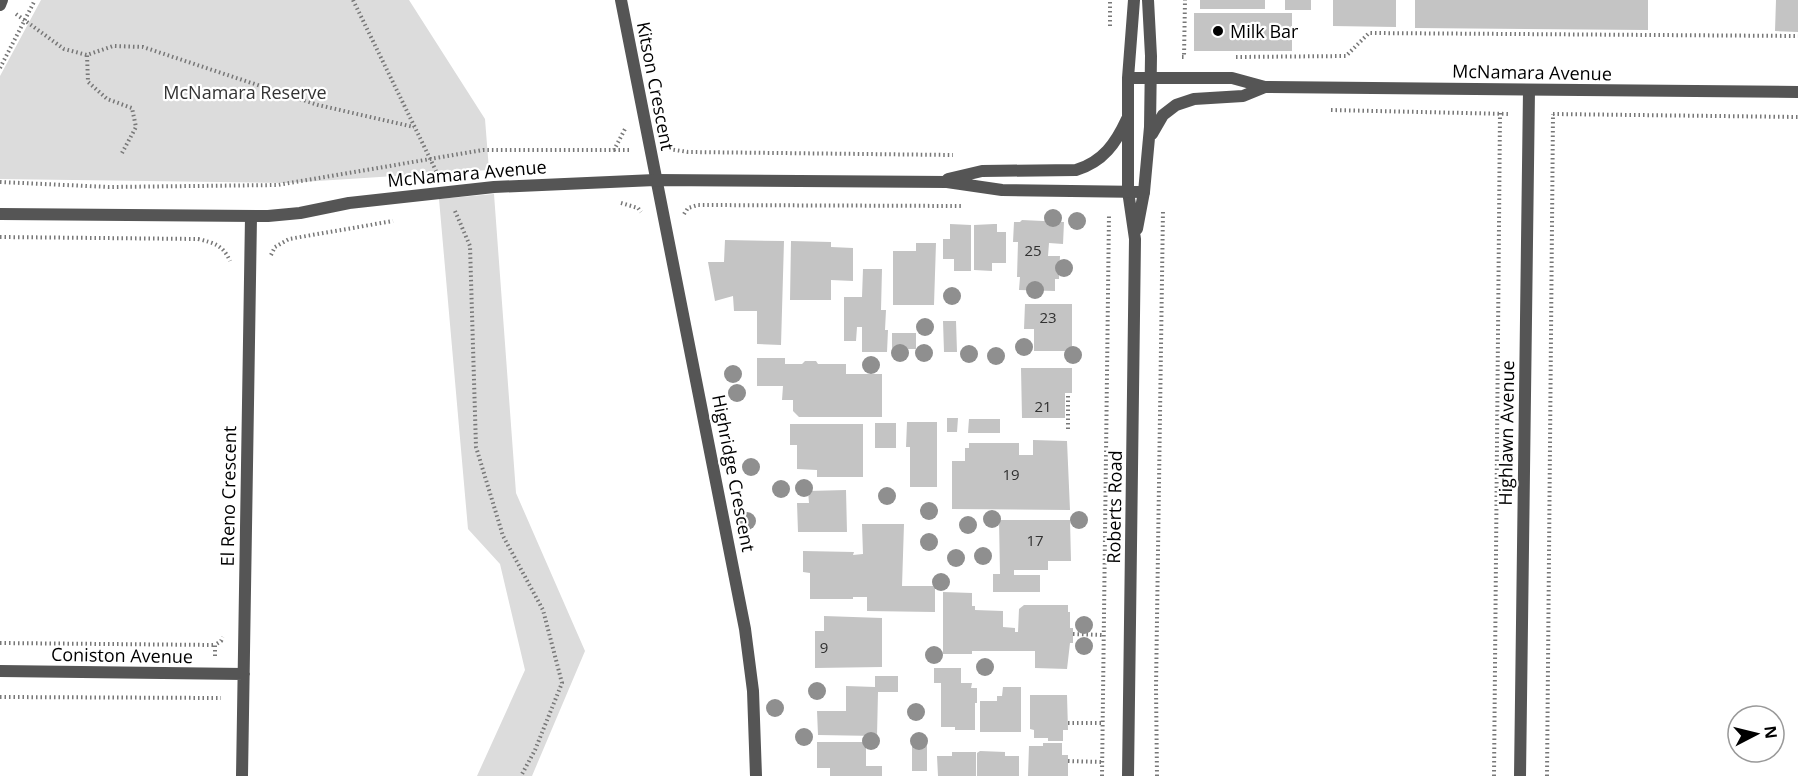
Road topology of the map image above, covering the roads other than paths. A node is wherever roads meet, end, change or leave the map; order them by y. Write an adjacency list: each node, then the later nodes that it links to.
1 (621, 0): 11 (street, Kitson Crescent)
2 (1134, 0): 4 (street, Roberts Road)
3 (1148, 0): 5 (street, Roberts Road)
4 (1128, 78): 5 (street, McNamara Avenue); 9 (street, Roberts Road)
5 (1151, 78): 6 (street, McNamara Avenue); 10 (street, Roberts Road)
6 (1265, 87): 7 (street, McNamara Avenue); 10 (street, McNamara Avenue)
7 (1529, 90): 8 (street, McNamara Avenue); 23 (street, Highlawn Avenue)
8 (1798, 92)
9 (1127, 119): 12 (street, McNamara Avenue); 13 (street, Roberts Road)
10 (1148, 141): 14 (street, Roberts Road)
11 (655, 180): 12 (street, McNamara Avenue); 16 (street, McNamara Avenue); 21 (street, Highridge Crescent)
12 (938, 182): 13 (street, McNamara Avenue)
13 (1128, 191): 14 (street, McNamara Avenue); 17 (street, Roberts Road)
14 (1144, 192): 17 (street, Roberts Road)
15 (0, 214): 16 (street, McNamara Avenue)
16 (251, 217): 19 (street, El Reno Crescent)
17 (1135, 239): 22 (street, Roberts Road)
18 (0, 671): 19 (street, Coniston Avenue)
19 (243, 674): 20 (street, El Reno Crescent)
20 (242, 776)
21 (756, 776)
22 (1128, 776)
23 (1520, 776)

